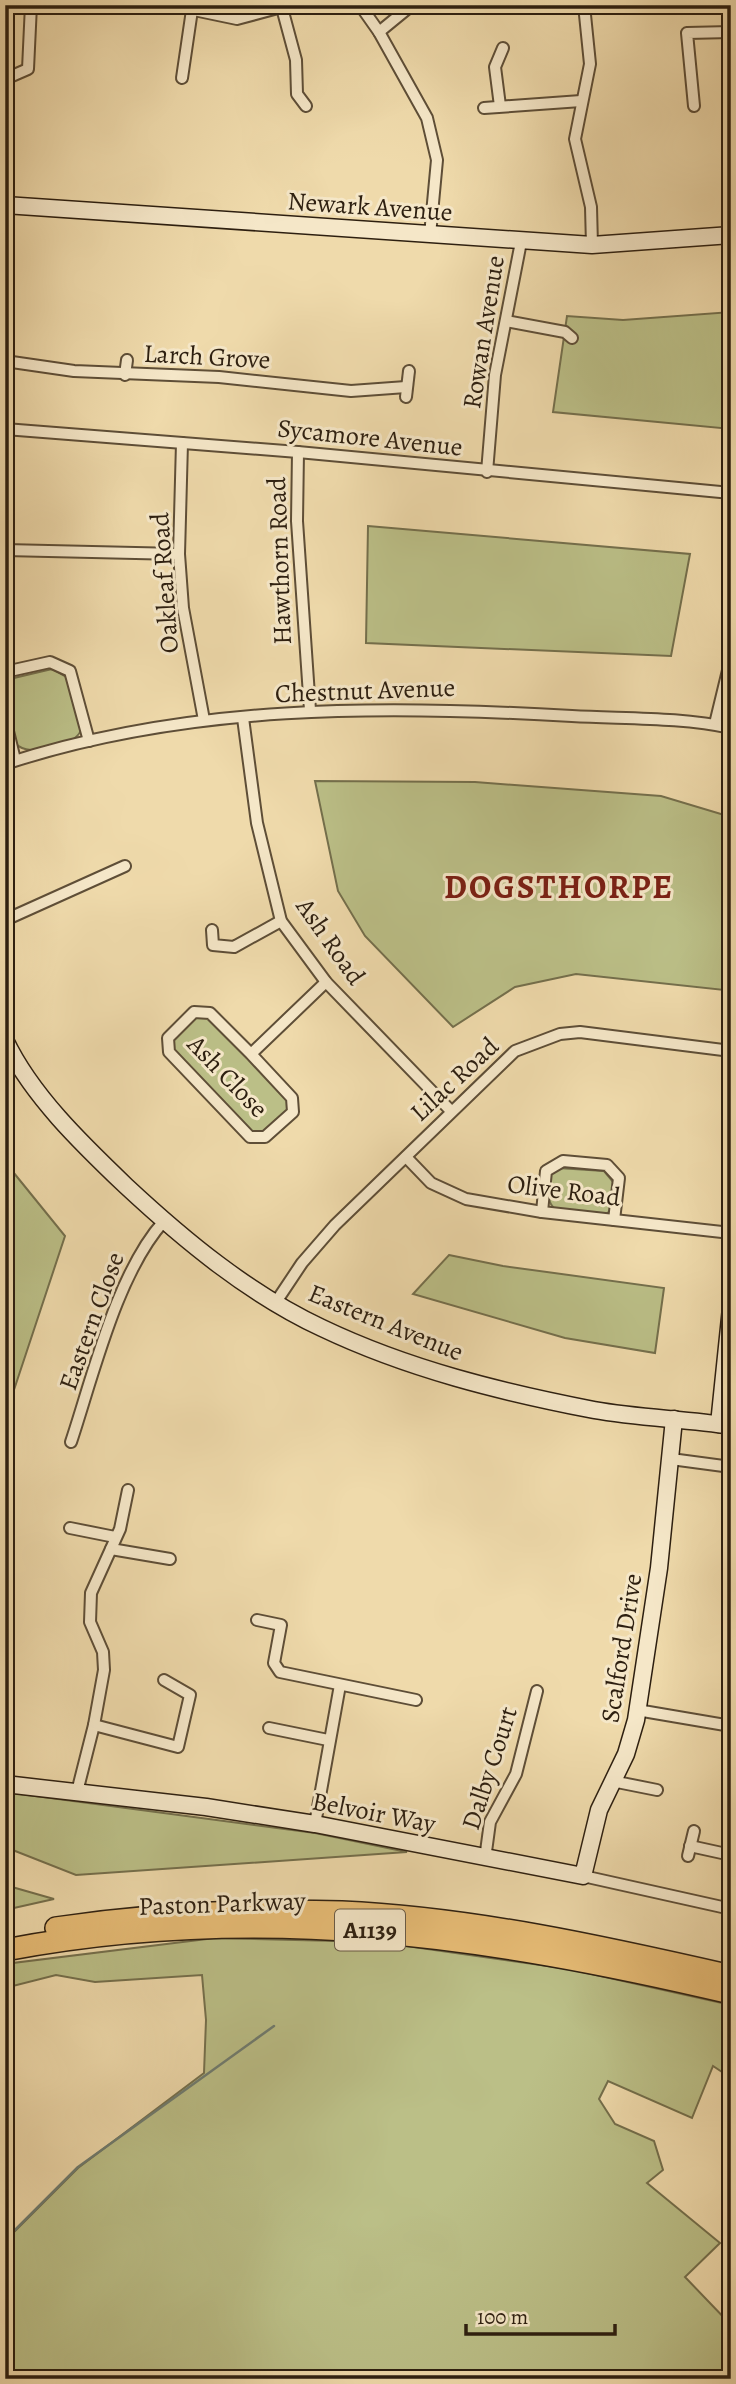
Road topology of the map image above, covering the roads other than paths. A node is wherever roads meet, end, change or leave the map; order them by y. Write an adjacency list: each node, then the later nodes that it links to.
1 (61, 5): 7 (street)
2 (170, 5): 9 (street)
3 (237, 5): 10 (street)
4 (360, 5): 11 (street)
5 (412, 5): 11 (street)
6 (584, 5): 16 (street)
7 (31, 7): 15 (street)
8 (286, 7): 10 (street); 17 (street)
9 (192, 10): 10 (street); 14 (street)
10 (237, 19)
11 (379, 32): 22 (street)
12 (731, 32): 19 (street)
13 (503, 48): 18 (street)
14 (182, 78)
15 (5, 79)
16 (580, 101): 18 (street); 25 (street)
17 (306, 106)
18 (500, 106): 20 (street)
19 (694, 106)
20 (485, 108)
21 (5, 205): 22 (street, Newark Avenue)
22 (430, 235): 24 (street, Newark Avenue)
23 (731, 235): 25 (street, Newark Avenue)
24 (521, 242): 25 (street, Newark Avenue); 26 (street, Rowan Avenue)
25 (592, 245)
26 (506, 321): 27 (street); 35 (street, Rowan Avenue)
27 (572, 338)
28 (127, 359): 31 (street)
29 (5, 361): 31 (street, Larch Grove)
30 (409, 371): 31 (street, Larch Grove)
31 (125, 375)
32 (5, 429): 33 (street, Sycamore Avenue)
33 (182, 443): 34 (street, Sycamore Avenue); 38 (street, Oakleaf Road)
34 (298, 452): 35 (street, Sycamore Avenue); 41 (street, Hawthorn Road)
35 (487, 472): 36 (street, Sycamore Avenue)
36 (731, 493)
37 (5, 550): 38 (street)
38 (179, 554): 44 (street, Oakleaf Road)
39 (731, 658): 45 (street)
40 (5, 672): 47 (street)
41 (310, 710): 42 (street, Chestnut Avenue); 45 (street, Chestnut Avenue)
42 (243, 718): 44 (street, Chestnut Avenue); 51 (street, Ash Road)
43 (5, 719): 48 (street)
44 (204, 720): 47 (street, Chestnut Avenue)
45 (715, 724): 46 (street, Chestnut Avenue)
46 (731, 728)
47 (89, 741): 48 (street, Chestnut Avenue)
48 (10, 762)
49 (125, 866): 50 (street)
50 (5, 920)
51 (281, 921): 52 (street); 53 (street, Ash Road)
52 (212, 930)
53 (326, 982): 56 (street, Ash Close); 57 (street, Ash Road)
54 (5, 1040): 61 (street, Eastern Avenue)
55 (731, 1051): 57 (street, Lilac Road)
56 (251, 1054): 56 (street, Ash Close)
57 (451, 1111): 58 (street, Lilac Road)
58 (406, 1157): 59 (street, Olive Road); 63 (street, Lilac Road)
59 (542, 1212): 60 (street, Olive Road); 60 (street)
60 (614, 1220): 62 (street, Olive Road)
61 (164, 1221): 63 (street, Eastern Avenue); 67 (street, Eastern Close)
62 (731, 1233)
63 (276, 1302): 65 (street, Eastern Avenue)
64 (731, 1308): 66 (street)
65 (674, 1419): 66 (street, Eastern Avenue); 68 (street, Scalford Drive)
66 (725, 1425)
67 (71, 1442)
68 (671, 1460): 69 (street); 79 (street, Scalford Drive)
69 (731, 1467)
70 (128, 1490): 72 (street)
71 (70, 1528): 72 (street)
72 (113, 1543): 73 (street); 80 (street)
73 (170, 1559)
74 (257, 1620): 76 (street)
75 (164, 1680): 80 (street)
76 (340, 1685): 78 (street); 83 (street)
77 (537, 1691): 91 (street, Dalby Court)
78 (416, 1700)
79 (637, 1710): 81 (street); 84 (street, Scalford Drive)
80 (94, 1725): 87 (street)
81 (731, 1726)
82 (269, 1728): 83 (street)
83 (328, 1740): 88 (street)
84 (612, 1781): 86 (street); 92 (street, Scalford Drive)
85 (5, 1784): 87 (street, Belvoir Way)
86 (657, 1790)
87 (77, 1792): 88 (street, Belvoir Way)
88 (315, 1825): 91 (street, Belvoir Way)
89 (694, 1831): 90 (street)
90 (731, 1855)
91 (485, 1859): 92 (street, Belvoir Way)
92 (583, 1876): 93 (street, Belvoir Way)
93 (731, 1909)
94 (5, 1936): 96 (highway, Paston Parkway / A1139)
95 (5, 1950): 97 (highway, Paston Parkway / A1139)
96 (731, 1976)
97 (731, 1993)

